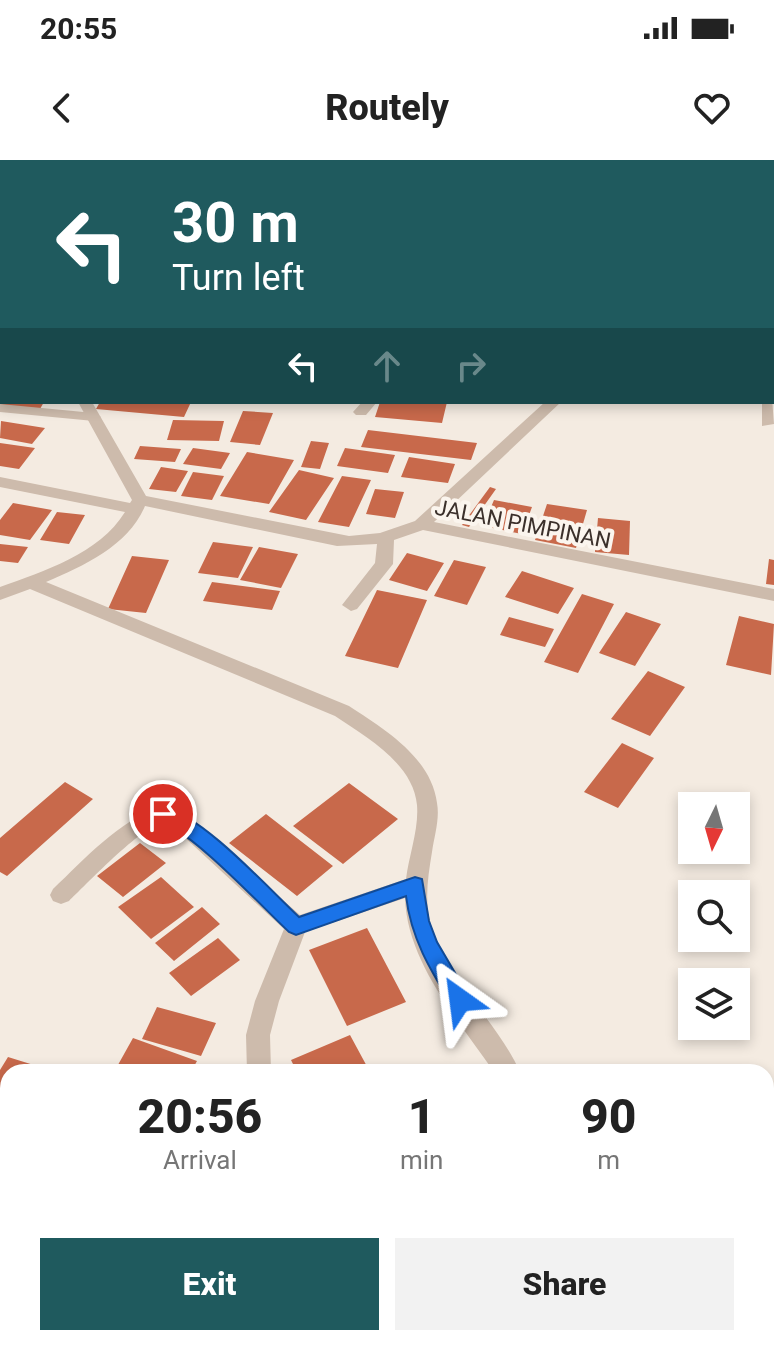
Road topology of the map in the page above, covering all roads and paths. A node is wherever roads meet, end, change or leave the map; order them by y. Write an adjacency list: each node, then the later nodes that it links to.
1 (552, 404): 8 (street)
2 (769, 404): 5 (street)
3 (0, 408): 4 (lane)
4 (89, 409): 7 (street)
5 (767, 423)
6 (0, 482): 7 (street, JALAN PIMPINAN)
7 (138, 504): 9 (street, JALAN PIMPINAN); 10 (street)
8 (421, 525): 9 (street, JALAN PIMPINAN); 12 (street, JALAN PIMPINAN)
9 (386, 540): 13 (street)
10 (30, 582): 11 (street); 14 (street)
11 (0, 594)
12 (774, 595)
13 (351, 605)
14 (415, 885): 16 (street); 18 (street)
15 (61, 895): 16 (street)
16 (296, 926): 17 (street)
17 (259, 1064)
18 (503, 1064)

